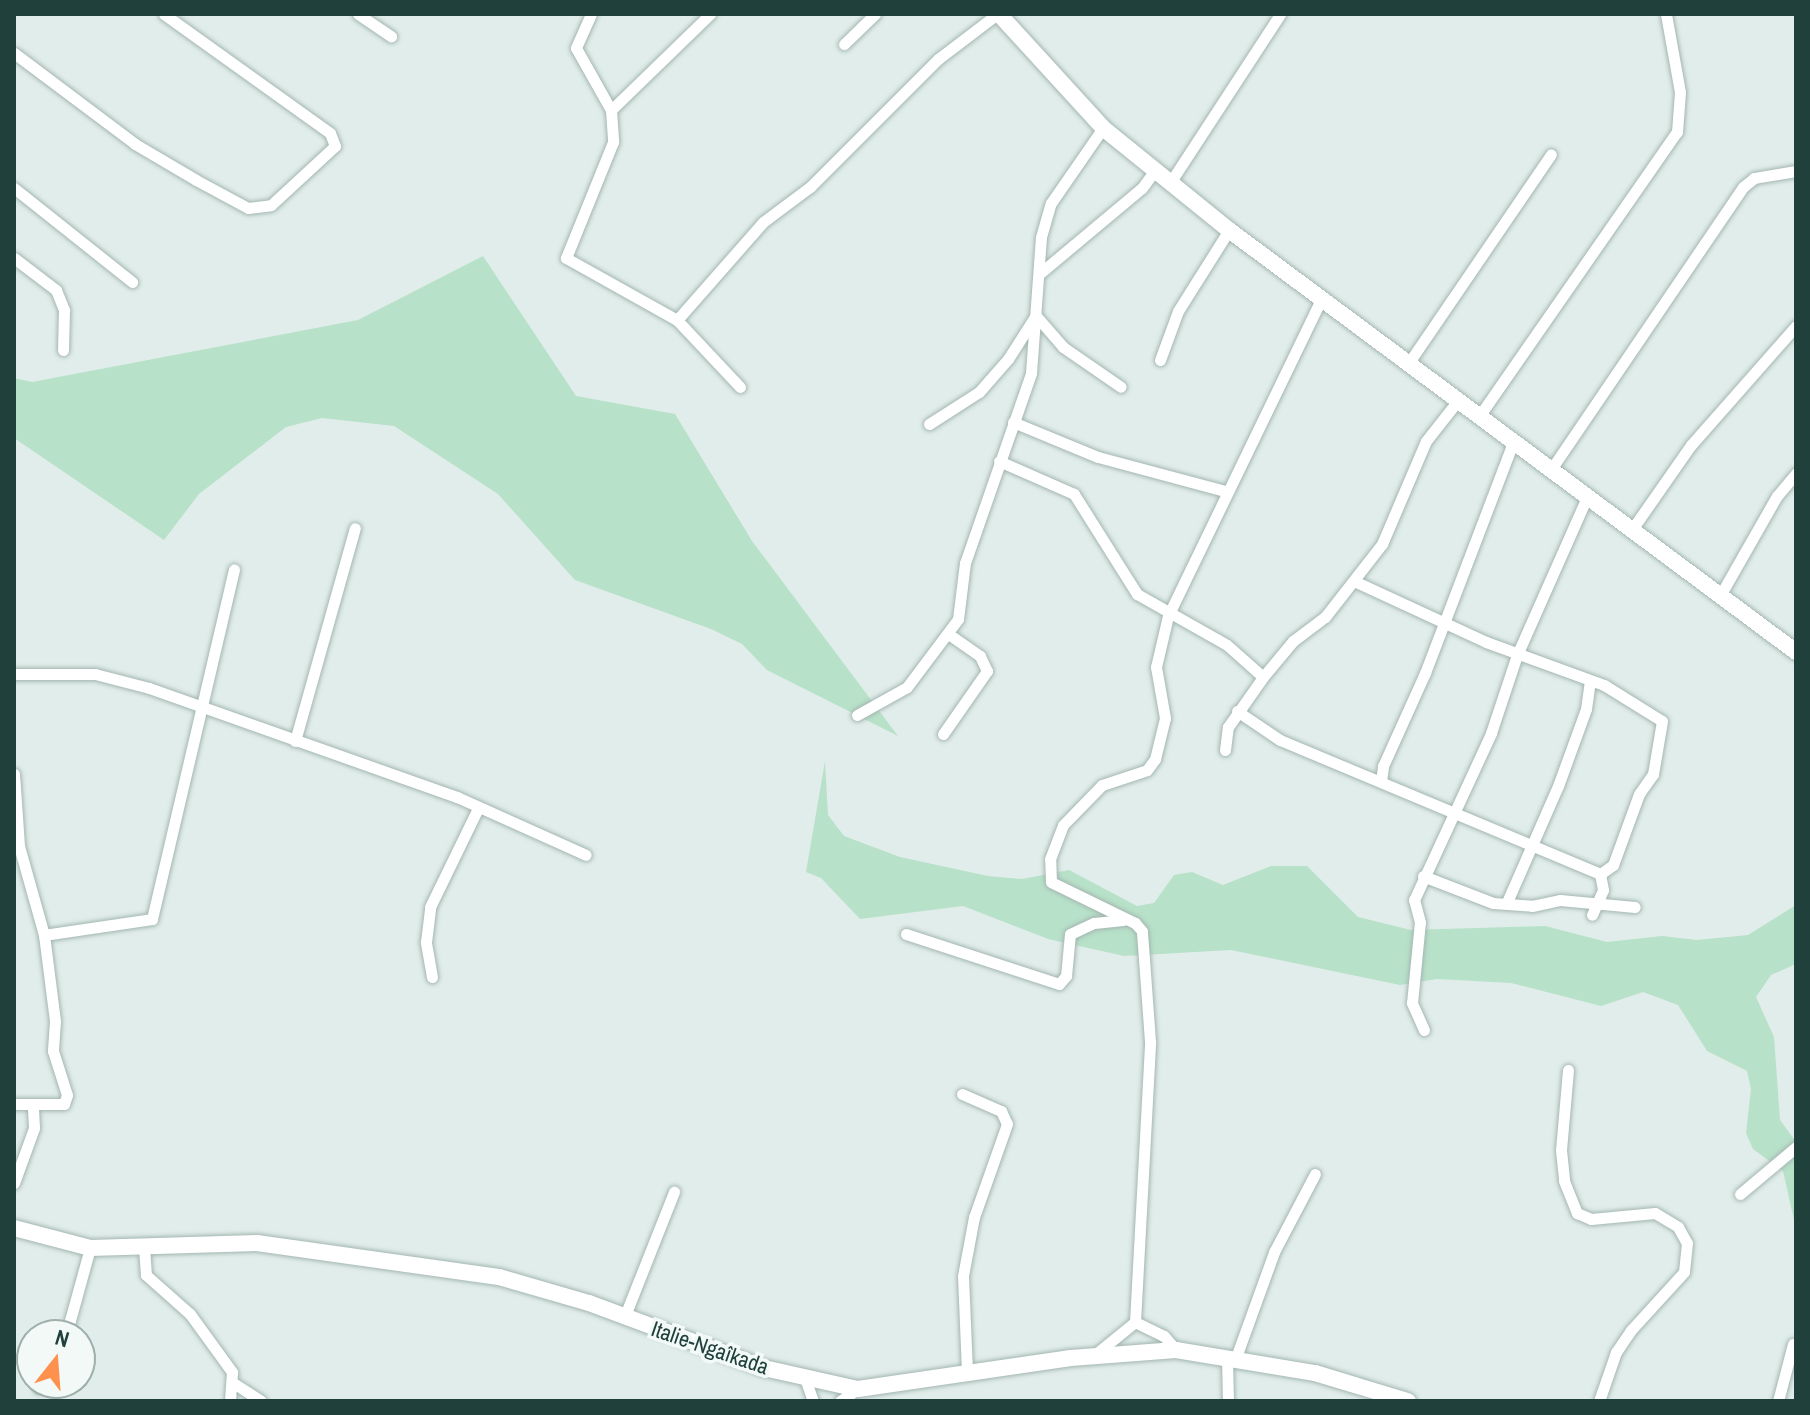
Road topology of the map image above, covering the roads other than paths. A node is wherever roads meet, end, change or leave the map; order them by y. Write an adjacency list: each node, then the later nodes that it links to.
1 (164, 14): 11 (street)
2 (358, 14): 9 (street)
3 (591, 14): 12 (street)
4 (710, 14): 12 (street)
5 (875, 14): 10 (street)
6 (998, 14): 13 (street); 25 (street)
7 (1280, 14): 17 (street)
8 (1666, 14): 33 (street)
9 (391, 36)
10 (844, 44)
11 (14, 53)
12 (611, 110): 25 (street)
13 (1103, 128): 15 (street); 21 (street)
14 (1551, 154): 29 (street)
15 (1155, 170): 17 (street); 21 (street)
16 (1796, 171): 38 (street)
17 (1170, 183): 19 (street)
18 (14, 188): 22 (street)
19 (1229, 230): 23 (street); 28 (street)
20 (14, 258): 27 (street)
21 (1039, 274): 24 (street)
22 (132, 282)
23 (1322, 298): 29 (street); 40 (street)
24 (1038, 314): 31 (street); 34 (street); 35 (street)
25 (677, 320): 30 (street)
26 (1796, 326): 43 (street)
27 (63, 350)
28 (1160, 360)
29 (1410, 361): 32 (street)
30 (740, 387)
31 (1121, 387)
32 (1459, 399): 33 (street); 45 (street)
33 (1480, 415): 36 (street)
34 (1013, 422): 37 (street); 40 (street)
35 (929, 424)
36 (1514, 440): 38 (street); 48 (street)
37 (999, 461): 47 (street); 49 (street)
38 (1552, 468): 41 (street)
39 (1796, 473): 46 (street)
40 (1225, 491): 47 (street)
41 (1588, 495): 43 (street); 51 (street)
42 (355, 528): 59 (street)
43 (1633, 528): 46 (street)
44 (234, 569): 55 (street)
45 (1354, 581): 48 (street); 53 (street)
46 (1721, 594): 50 (street)
47 (1168, 616): 53 (street); 73 (street)
48 (1443, 622): 51 (street); 62 (street)
49 (949, 634): 57 (street); 58 (street)
50 (1796, 652)
51 (1517, 655): 54 (street); 64 (street)
52 (14, 674): 55 (street)
53 (1263, 677): 56 (street)
54 (1590, 682): 65 (street); 67 (street)
55 (201, 709): 59 (street); 75 (street)
56 (1237, 711): 60 (street); 62 (street)
57 (857, 715)
58 (943, 734)
59 (295, 741): 63 (street)
60 (1225, 750)
61 (14, 774): 75 (street)
62 (1381, 781): 64 (street)
63 (478, 808): 66 (street); 76 (street)
64 (1453, 809): 65 (street); 68 (street)
65 (1532, 843): 67 (street); 69 (street)
66 (586, 855)
67 (1600, 874): 70 (street)
68 (1423, 876): 69 (street); 77 (street)
69 (1507, 902): 70 (street)
70 (1595, 902): 71 (street); 72 (street)
71 (1635, 907)
72 (1592, 915)
73 (1127, 920): 74 (street); 92 (street)
74 (906, 934)
75 (44, 935): 81 (street)
76 (432, 977)
77 (1424, 1030)
78 (1568, 1070): 107 (street)
79 (962, 1094): 97 (street)
80 (14, 1104): 81 (street)
81 (33, 1108): 84 (street)
82 (1796, 1147): 86 (street)
83 (1315, 1174): 96 (street)
84 (14, 1183)
85 (674, 1192): 90 (street)
86 (1740, 1194)
87 (14, 1228): 89 (street, Italie-Ngaîkada)
88 (144, 1247): 89 (street, Italie-Ngaîkada); 90 (street, Italie-Ngaîkada); 99 (street)
89 (90, 1248): 91 (street)
90 (624, 1318): 98 (street, Italie-Ngaîkada)
91 (70, 1319)
92 (1135, 1322): 94 (street); 95 (street)
93 (1793, 1344): 108 (street)
94 (1176, 1350): 95 (street, Italie-Ngaîkada); 96 (street, Italie-Ngaîkada)
95 (1092, 1357): 97 (street, Italie-Ngaîkada)
96 (1231, 1359): 105 (street); 106 (street, Italie-Ngaîkada)
97 (967, 1372): 100 (street, Italie-Ngaîkada)
98 (805, 1378): 100 (street, Italie-Ngaîkada); 103 (street)
99 (235, 1384): 101 (street); 102 (street)
100 (858, 1389): 104 (street)
101 (230, 1401)
102 (261, 1401)
103 (813, 1401)
104 (840, 1401)
105 (1228, 1401)
106 (1408, 1401)
107 (1599, 1401)
108 (1778, 1401)

